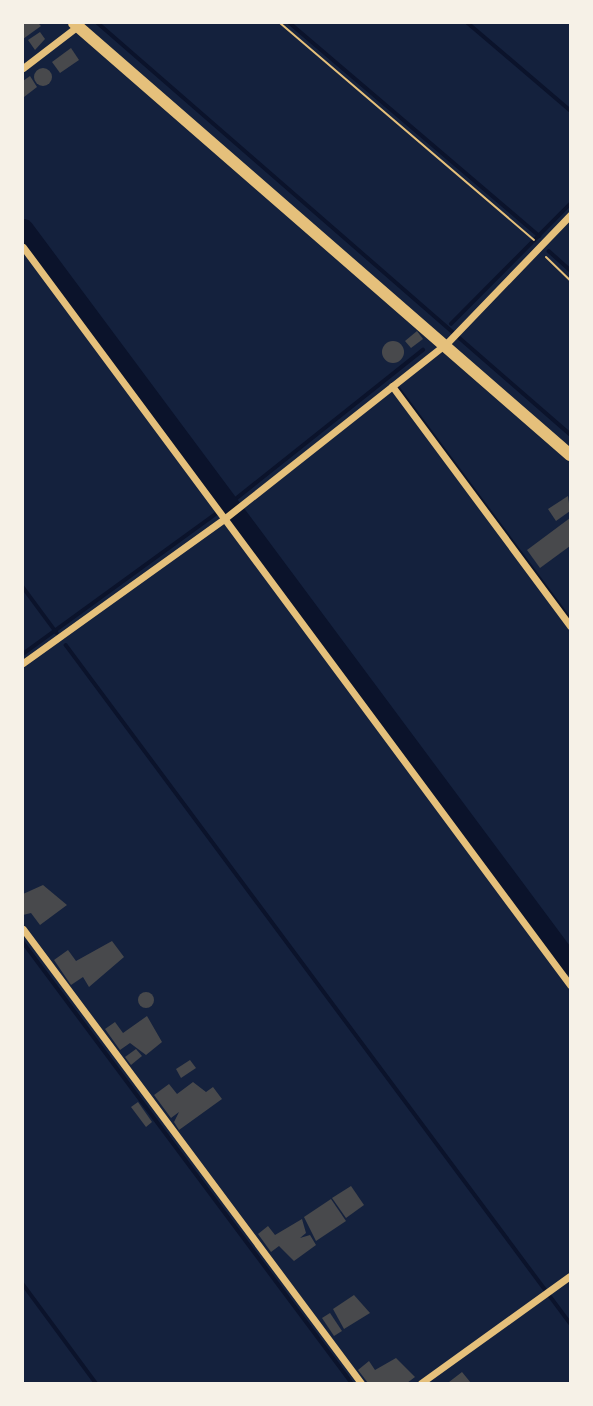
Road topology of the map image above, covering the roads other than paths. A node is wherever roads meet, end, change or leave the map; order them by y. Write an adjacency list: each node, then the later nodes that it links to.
1 (76, 24): 2 (street); 5 (main road)
2 (23, 68)
3 (570, 215): 5 (street)
4 (23, 247): 8 (street)
5 (454, 335): 6 (street); 7 (main road)
6 (392, 386): 8 (street); 9 (street)
7 (570, 455)
8 (222, 514): 10 (street); 12 (street)
9 (570, 626)
10 (23, 663)
11 (23, 929): 14 (street)
12 (570, 985)
13 (570, 1276): 15 (street)
14 (360, 1383)
15 (421, 1383)

